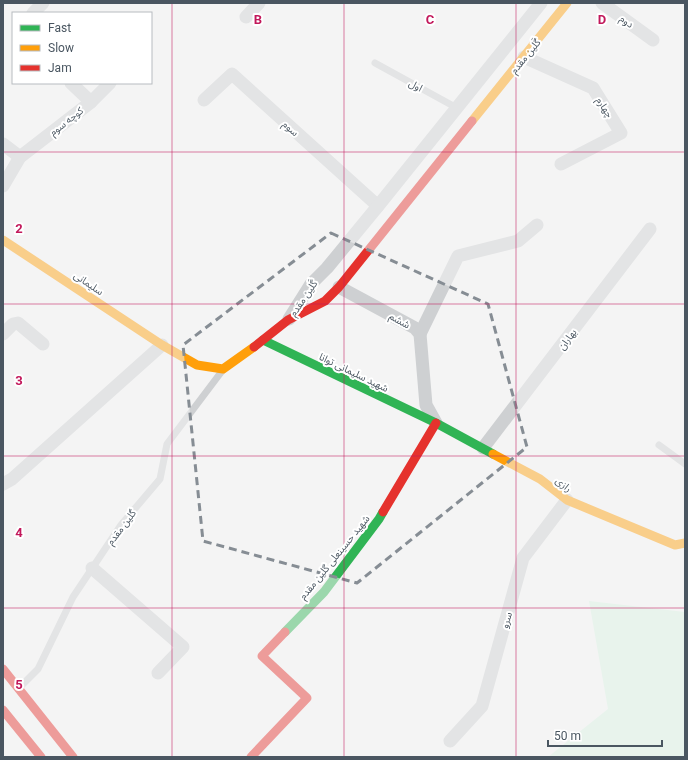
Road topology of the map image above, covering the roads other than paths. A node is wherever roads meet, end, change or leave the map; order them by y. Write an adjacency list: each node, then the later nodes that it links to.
1 (42, 3): 6 (street)
2 (259, 3): 7 (street)
3 (541, 3): 15 (street, گَلین مقدم)
4 (567, 3): 9 (street, گَلین مقدم)
5 (602, 3): 8 (street, دوم)
6 (34, 12)
7 (246, 17)
8 (653, 40)
9 (524, 57): 18 (street, چهارم); 24 (street, گَلین مقدم)
10 (374, 63): 15 (lane, اول)
11 (72, 84): 14 (street, کوچه سوم)
12 (109, 84): 14 (street)
13 (204, 100): 20 (street, سوم)
14 (91, 102): 17 (street, کوچه سوم)
15 (457, 108): 20 (street, گَلین مقدم)
16 (3, 144): 17 (street)
17 (20, 158): 19 (street)
18 (561, 164)
19 (3, 186)
20 (378, 206): 25 (street, گَلین مقدم)
21 (537, 226): 27 (street)
22 (650, 229): 34 (street, بهاران)
23 (3, 240): 30 (street, سلیمانی)
24 (339, 287): 25 (street, گَلین مقدم); 27 (street, ششم)
25 (288, 320): 28 (street)
26 (3, 334): 29 (street)
27 (420, 334): 32 (street, ششم)
28 (263, 340): 31 (street); 32 (street, شهید سلیمانی توانا)
29 (43, 344)
30 (162, 345): 31 (street, سلیمانی); 36 (street)
31 (223, 369): 39 (lane, گلین مقدم)
32 (436, 423): 34 (street, رازی); 47 (street, شهید حسینعلی گلین مقدم)
33 (659, 445): 35 (lane)
34 (483, 448): 37 (street, رازی)
35 (685, 464)
36 (3, 484)
37 (567, 500): 38 (street, رازی); 44 (street, سرو)
38 (685, 543)
39 (92, 568): 41 (street); 42 (lane, گلین مقدم)
40 (3, 669): 42 (street)
41 (158, 673)
42 (19, 688): 46 (street)
43 (3, 710): 45 (street)
44 (450, 741)
45 (41, 757)
46 (73, 757)
47 (250, 757)

